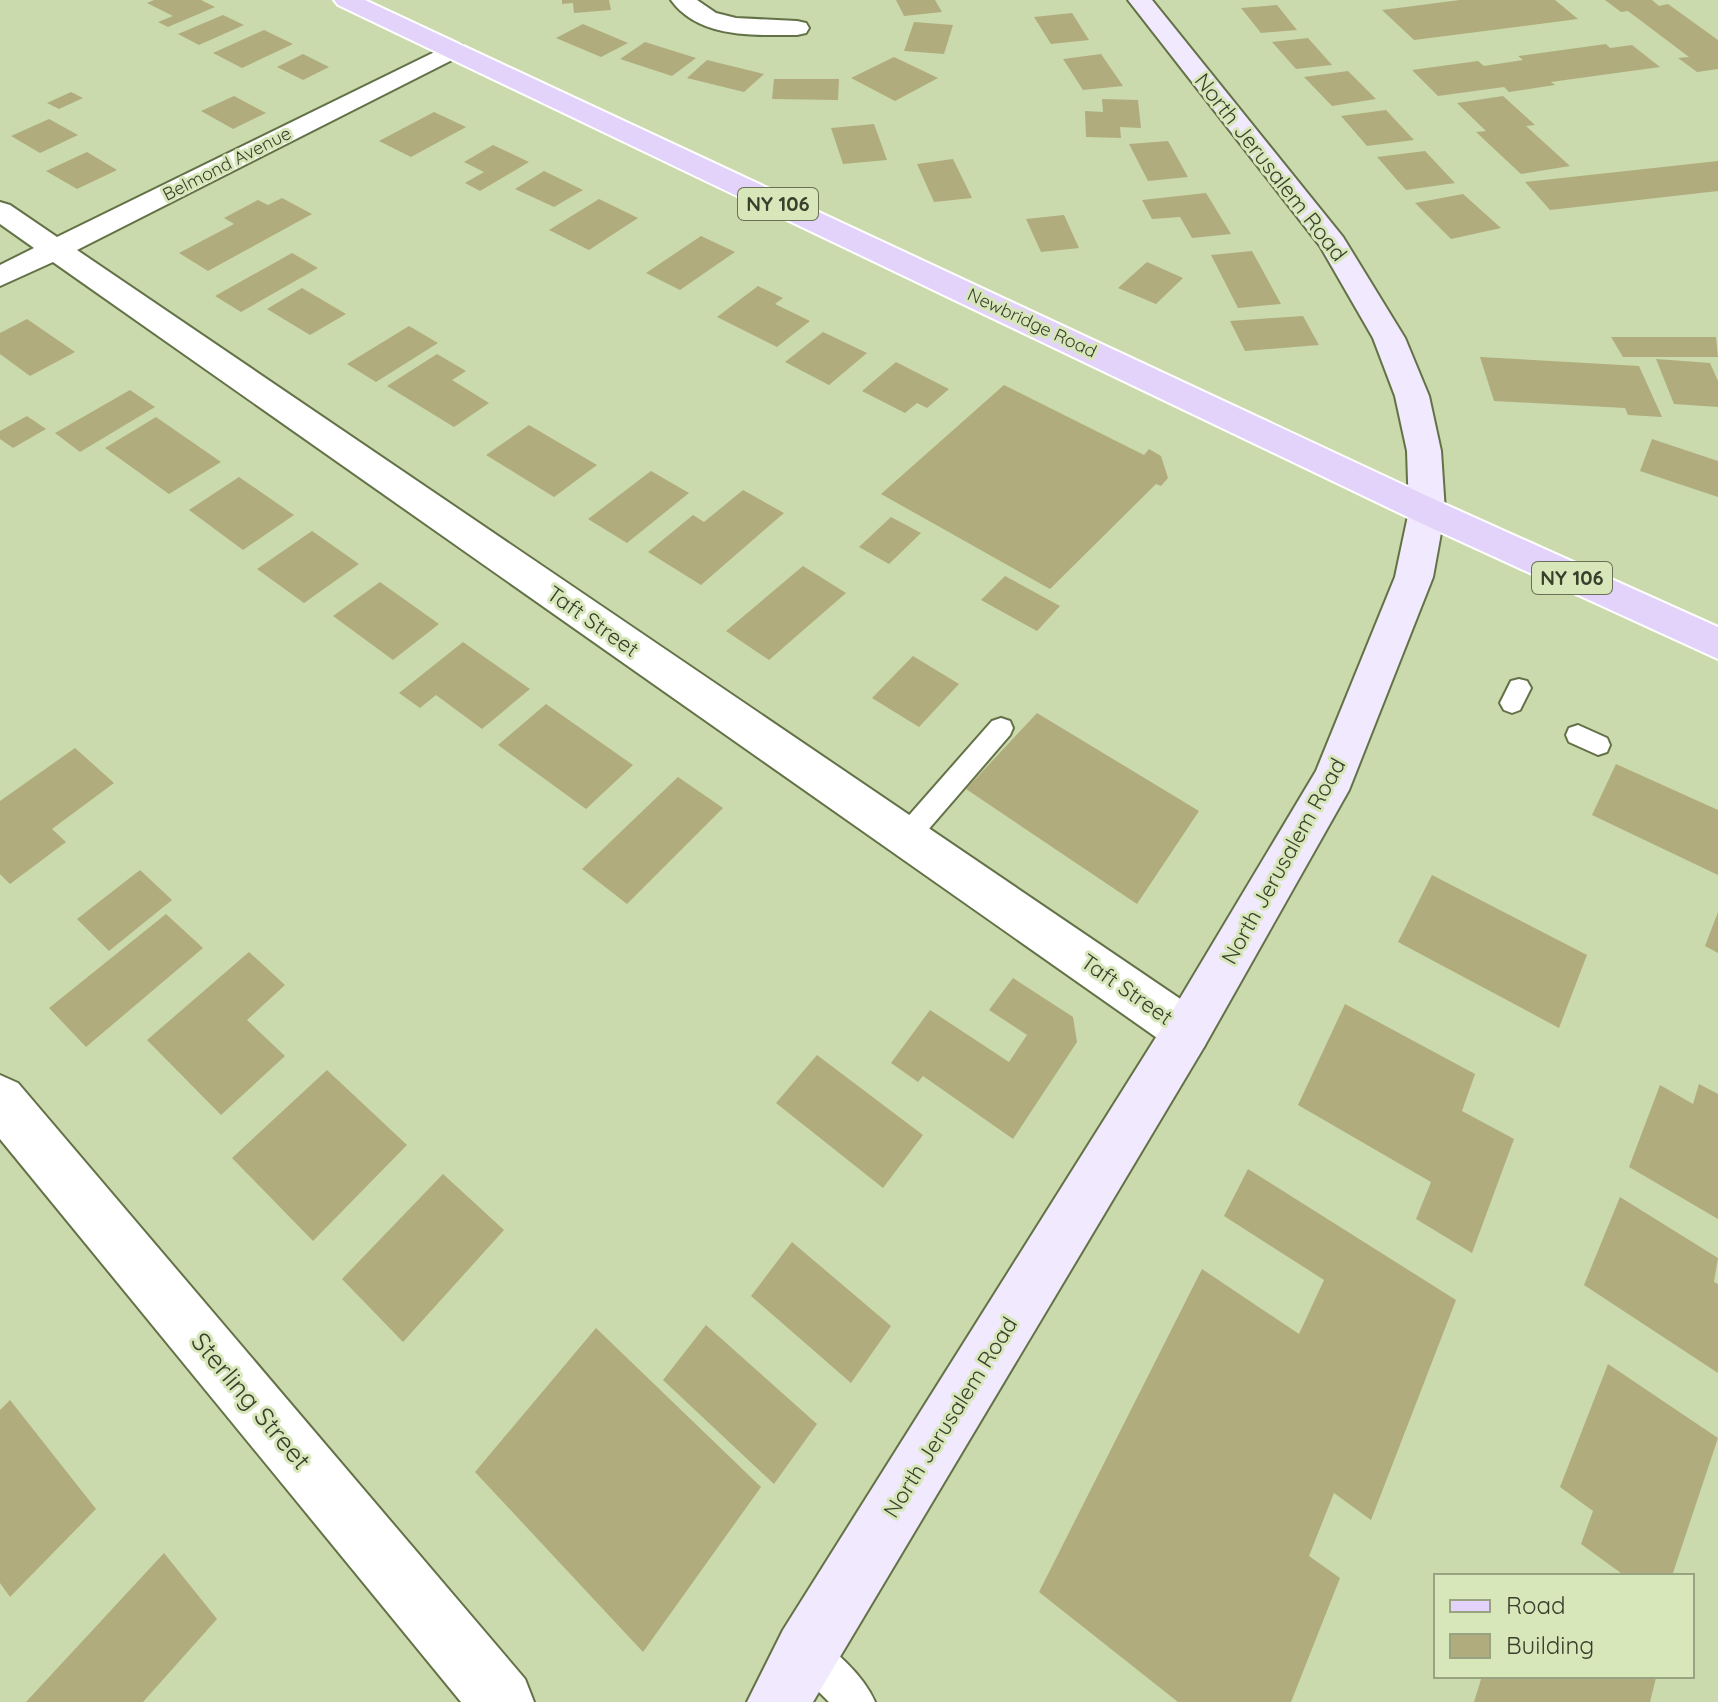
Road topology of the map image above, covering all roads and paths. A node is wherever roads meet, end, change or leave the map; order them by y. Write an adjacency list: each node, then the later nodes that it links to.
1 (346, 0): 5 (main road, Newbridge Road / NY 106)
2 (683, 0): 4 (street)
3 (1140, 0): 9 (main road, North Jerusalem Road)
4 (797, 28)
5 (453, 50): 7 (street, Belmond Avenue); 9 (main road, Newbridge Road / NY 106)
6 (0, 211): 7 (street, Taft Street)
7 (56, 250): 8 (street, Belmond Avenue); 12 (street, Taft Street)
8 (0, 277)
9 (1427, 511): 10 (main road, Newbridge Road / NY 106); 13 (main road, North Jerusalem Road)
10 (1718, 644)
11 (1001, 728): 12 (lane)
12 (906, 837): 13 (street, Taft Street)
13 (1187, 1031): 15 (main road, North Jerusalem Road)
14 (0, 1100): 16 (street, Sterling Street)
15 (805, 1652): 17 (main road, North Jerusalem Road); 18 (lane)
16 (502, 1702)
17 (779, 1702)
18 (856, 1702)

